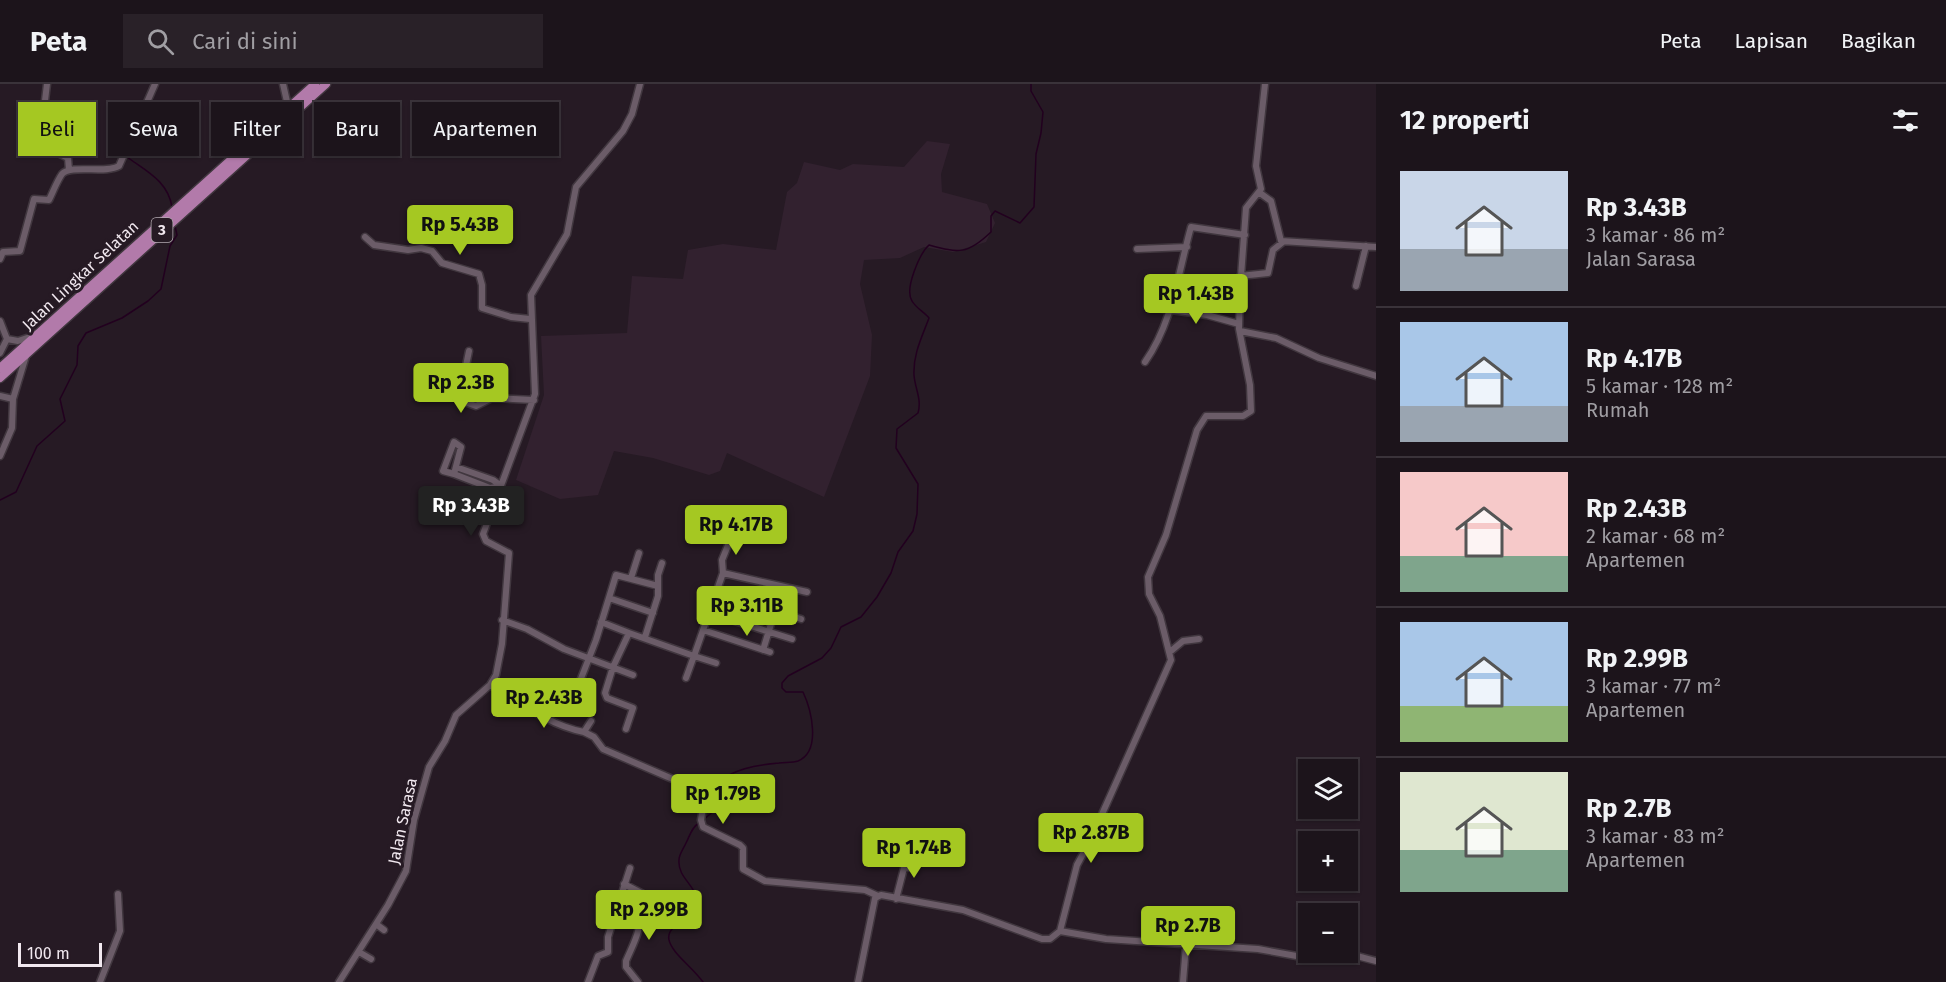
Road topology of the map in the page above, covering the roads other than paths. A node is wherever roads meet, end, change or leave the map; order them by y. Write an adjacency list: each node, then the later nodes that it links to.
1 (47, 84): 13 (street)
2 (155, 84): 13 (street)
3 (283, 84): 8 (street)
4 (315, 84): 9 (main road, Jalan Lingkar Selatan / 3)
5 (326, 84): 10 (main road, Jalan Lingkar Selatan / 3)
6 (640, 84): 27 (street)
7 (1265, 84): 14 (street)
8 (289, 102)
9 (298, 102)
10 (302, 102)
11 (239, 156): 31 (main road, Jalan Lingkar Selatan / 3)
12 (241, 156): 35 (main road, Jalan Lingkar Selatan / 3)
13 (69, 170): 22 (street)
14 (1260, 193): 15 (street); 17 (street)
15 (1245, 235): 19 (street); 23 (street)
16 (364, 237): 27 (street)
17 (1283, 242): 18 (street); 23 (street)
18 (1365, 246): 20 (street); 24 (street)
19 (1187, 247): 21 (street); 26 (street)
20 (1376, 247)
21 (1137, 249)
22 (0, 259)
23 (1240, 276): 29 (street)
24 (1356, 286)
25 (1157, 308): 26 (street)
26 (1170, 309): 29 (street); 36 (street)
27 (530, 319): 42 (street)
28 (0, 321): 30 (street)
29 (1239, 327): 38 (street); 68 (street)
30 (2, 330): 32 (street)
31 (38, 334): 32 (street); 37 (main road, Jalan Lingkar Selatan / 3)
32 (7, 339): 34 (street)
33 (469, 351): 42 (street)
34 (0, 353)
35 (26, 355): 39 (main road, Jalan Lingkar Selatan / 3); 41 (street)
36 (1145, 362)
37 (0, 368)
38 (1376, 375)
39 (0, 378)
40 (0, 396): 41 (street)
41 (13, 399): 43 (street)
42 (534, 400): 46 (street)
43 (0, 456)
44 (456, 467): 45 (street); 45 (street); 46 (street)
45 (454, 474): 46 (street)
46 (501, 486): 59 (street)
47 (731, 538): 50 (street)
48 (639, 553): 51 (street)
49 (662, 563): 52 (street)
50 (723, 573): 53 (street); 54 (street)
51 (631, 578): 52 (street); 55 (street)
52 (658, 586): 57 (street)
53 (716, 592): 56 (street); 58 (street)
54 (807, 592)
55 (609, 598): 57 (street); 61 (street)
56 (775, 611): 60 (street); 63 (street)
57 (654, 613): 65 (street)
58 (709, 613): 62 (street); 63 (street)
59 (502, 620): 70 (street); 75 (street)
60 (801, 620)
61 (601, 621): 64 (street); 70 (street)
62 (703, 630): 63 (street); 69 (street)
63 (768, 631): 66 (street)
64 (628, 633): 65 (street); 72 (street)
65 (645, 637): 69 (street)
66 (792, 639)
67 (1199, 639): 68 (street)
68 (1171, 651): 88 (street)
69 (694, 656): 71 (street); 74 (street)
70 (588, 657): 72 (street); 76 (street)
71 (716, 663)
72 (613, 667): 73 (street); 78 (street)
73 (633, 675)
74 (686, 678)
75 (490, 685): 79 (street); 86 (street, Jalan Sarasa)
76 (575, 694)
77 (591, 721): 79 (street)
78 (626, 729)
79 (584, 732): 84 (street)
80 (918, 860): 85 (street)
81 (630, 868): 82 (street)
82 (624, 884): 97 (street); 98 (street)
83 (118, 894): 95 (street)
84 (878, 896): 85 (street); 99 (street)
85 (896, 899): 88 (street)
86 (376, 924): 87 (street); 90 (street, Jalan Sarasa)
87 (384, 930)
88 (1060, 931): 89 (street)
89 (1186, 945): 91 (street); 100 (street)
90 (359, 952): 93 (street); 96 (street, Jalan Sarasa)
91 (1298, 956)
92 (1358, 956): 94 (street)
93 (371, 959)
94 (1376, 961)
95 (100, 982)
96 (339, 982)
97 (588, 982)
98 (638, 982)
99 (858, 982)
100 (1183, 982)

